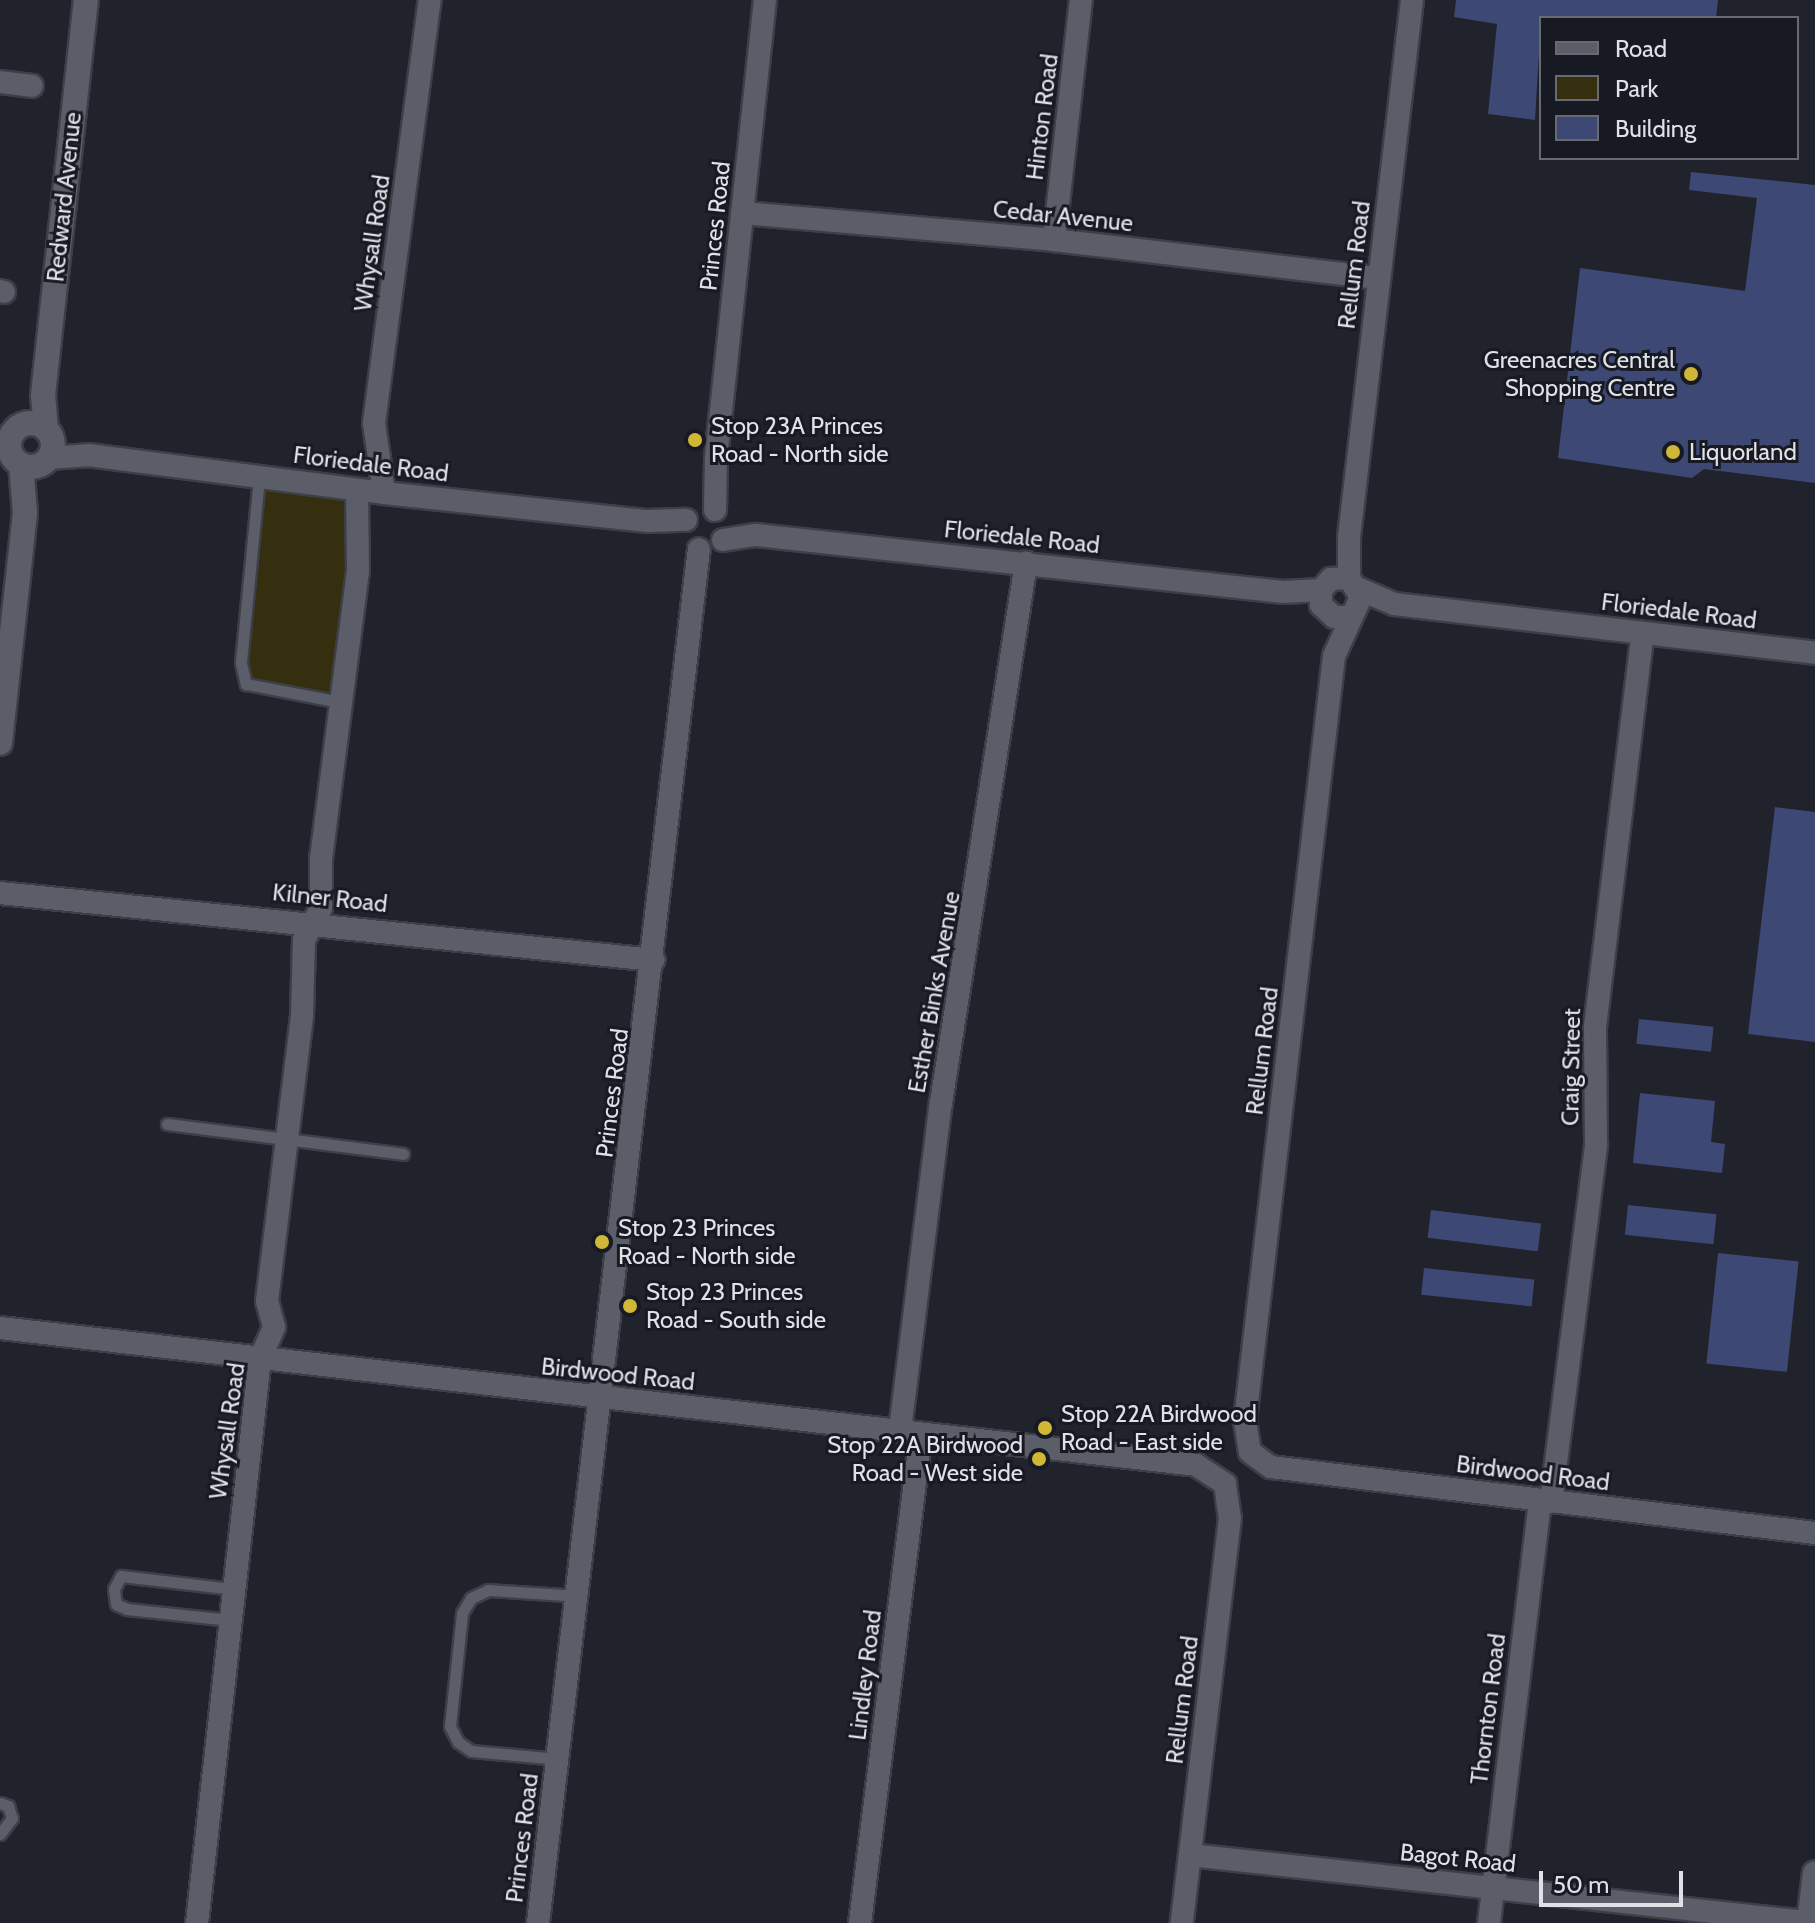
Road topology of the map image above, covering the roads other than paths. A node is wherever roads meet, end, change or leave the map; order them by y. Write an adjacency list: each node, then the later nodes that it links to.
1 (86, 0): 11 (street, Redward Avenue)
2 (430, 0): 16 (street, Whysall Road)
3 (765, 0): 8 (street, Princes Road)
4 (1081, 0): 9 (street, Hinton Road)
5 (1412, 0): 10 (street, Rellum Road)
6 (0, 82): 7 (street)
7 (32, 86)
8 (742, 213): 9 (street, Cedar Avenue); 17 (street, Princes Road)
9 (1054, 240): 10 (street, Cedar Avenue)
10 (1378, 278): 19 (street, Rellum Road)
11 (43, 395): 12 (street, Redward Avenue); 13 (street, Redward Avenue)
12 (21, 426): 13 (street); 13 (street)
13 (42, 451): 14 (street, Floriedale Road); 21 (street, Redward Avenue)
14 (259, 478): 15 (street, Floriedale Road); 23 (lane)
15 (357, 490): 16 (street, Floriedale Road); 23 (street, Whysall Road)
16 (384, 493): 17 (street, Floriedale Road)
17 (705, 529): 18 (street, Floriedale Road); 27 (street, Princes Road)
18 (1026, 563): 19 (street, Floriedale Road); 34 (street, Esther Binks Avenue)
19 (1339, 598): 20 (street, Floriedale Road); 35 (street, Rellum Road)
20 (1643, 633): 22 (street, Floriedale Road); 37 (street, Craig Street)
21 (6, 634): 24 (street, Redward Avenue)
22 (1815, 653)
23 (340, 702): 26 (street, Whysall Road)
24 (0, 743)
25 (0, 893): 26 (street, Kilner Road)
26 (313, 922): 27 (street, Kilner Road); 29 (street, Whysall Road)
27 (654, 960): 33 (street, Princes Road)
28 (167, 1124): 29 (lane)
29 (286, 1140): 30 (lane); 32 (street, Whysall Road)
30 (403, 1154)
31 (0, 1328): 32 (street, Birdwood Road)
32 (260, 1359): 33 (street, Birdwood Road); 39 (street, Whysall Road)
33 (602, 1398): 34 (street, Birdwood Road); 40 (street, Princes Road)
34 (910, 1432): 36 (street, Birdwood Road); 50 (street, Lindley Road)
35 (1250, 1452): 37 (street, Birdwood Road)
36 (1225, 1484): 45 (street, Rellum Road)
37 (1545, 1501): 38 (street, Birdwood Road); 47 (street, Thornton Road)
38 (1805, 1532)
39 (234, 1589): 41 (street, Whysall Road); 41 (lane)
40 (578, 1596): 42 (street, Princes Road); 42 (lane, Princes Road)
41 (230, 1620): 48 (street, Whysall Road)
42 (558, 1760): 49 (street, Princes Road)
43 (0, 1803): 44 (lane)
44 (0, 1834)
45 (1190, 1855): 47 (street, Bagot Road); 51 (street, Rellum Road)
46 (1815, 1873): 53 (street)
47 (1493, 1888): 52 (street, Thornton Road); 53 (street, Bagot Road)
48 (197, 1923)
49 (538, 1923)
50 (860, 1923)
51 (1182, 1923)
52 (1489, 1923)
53 (1811, 1923)

